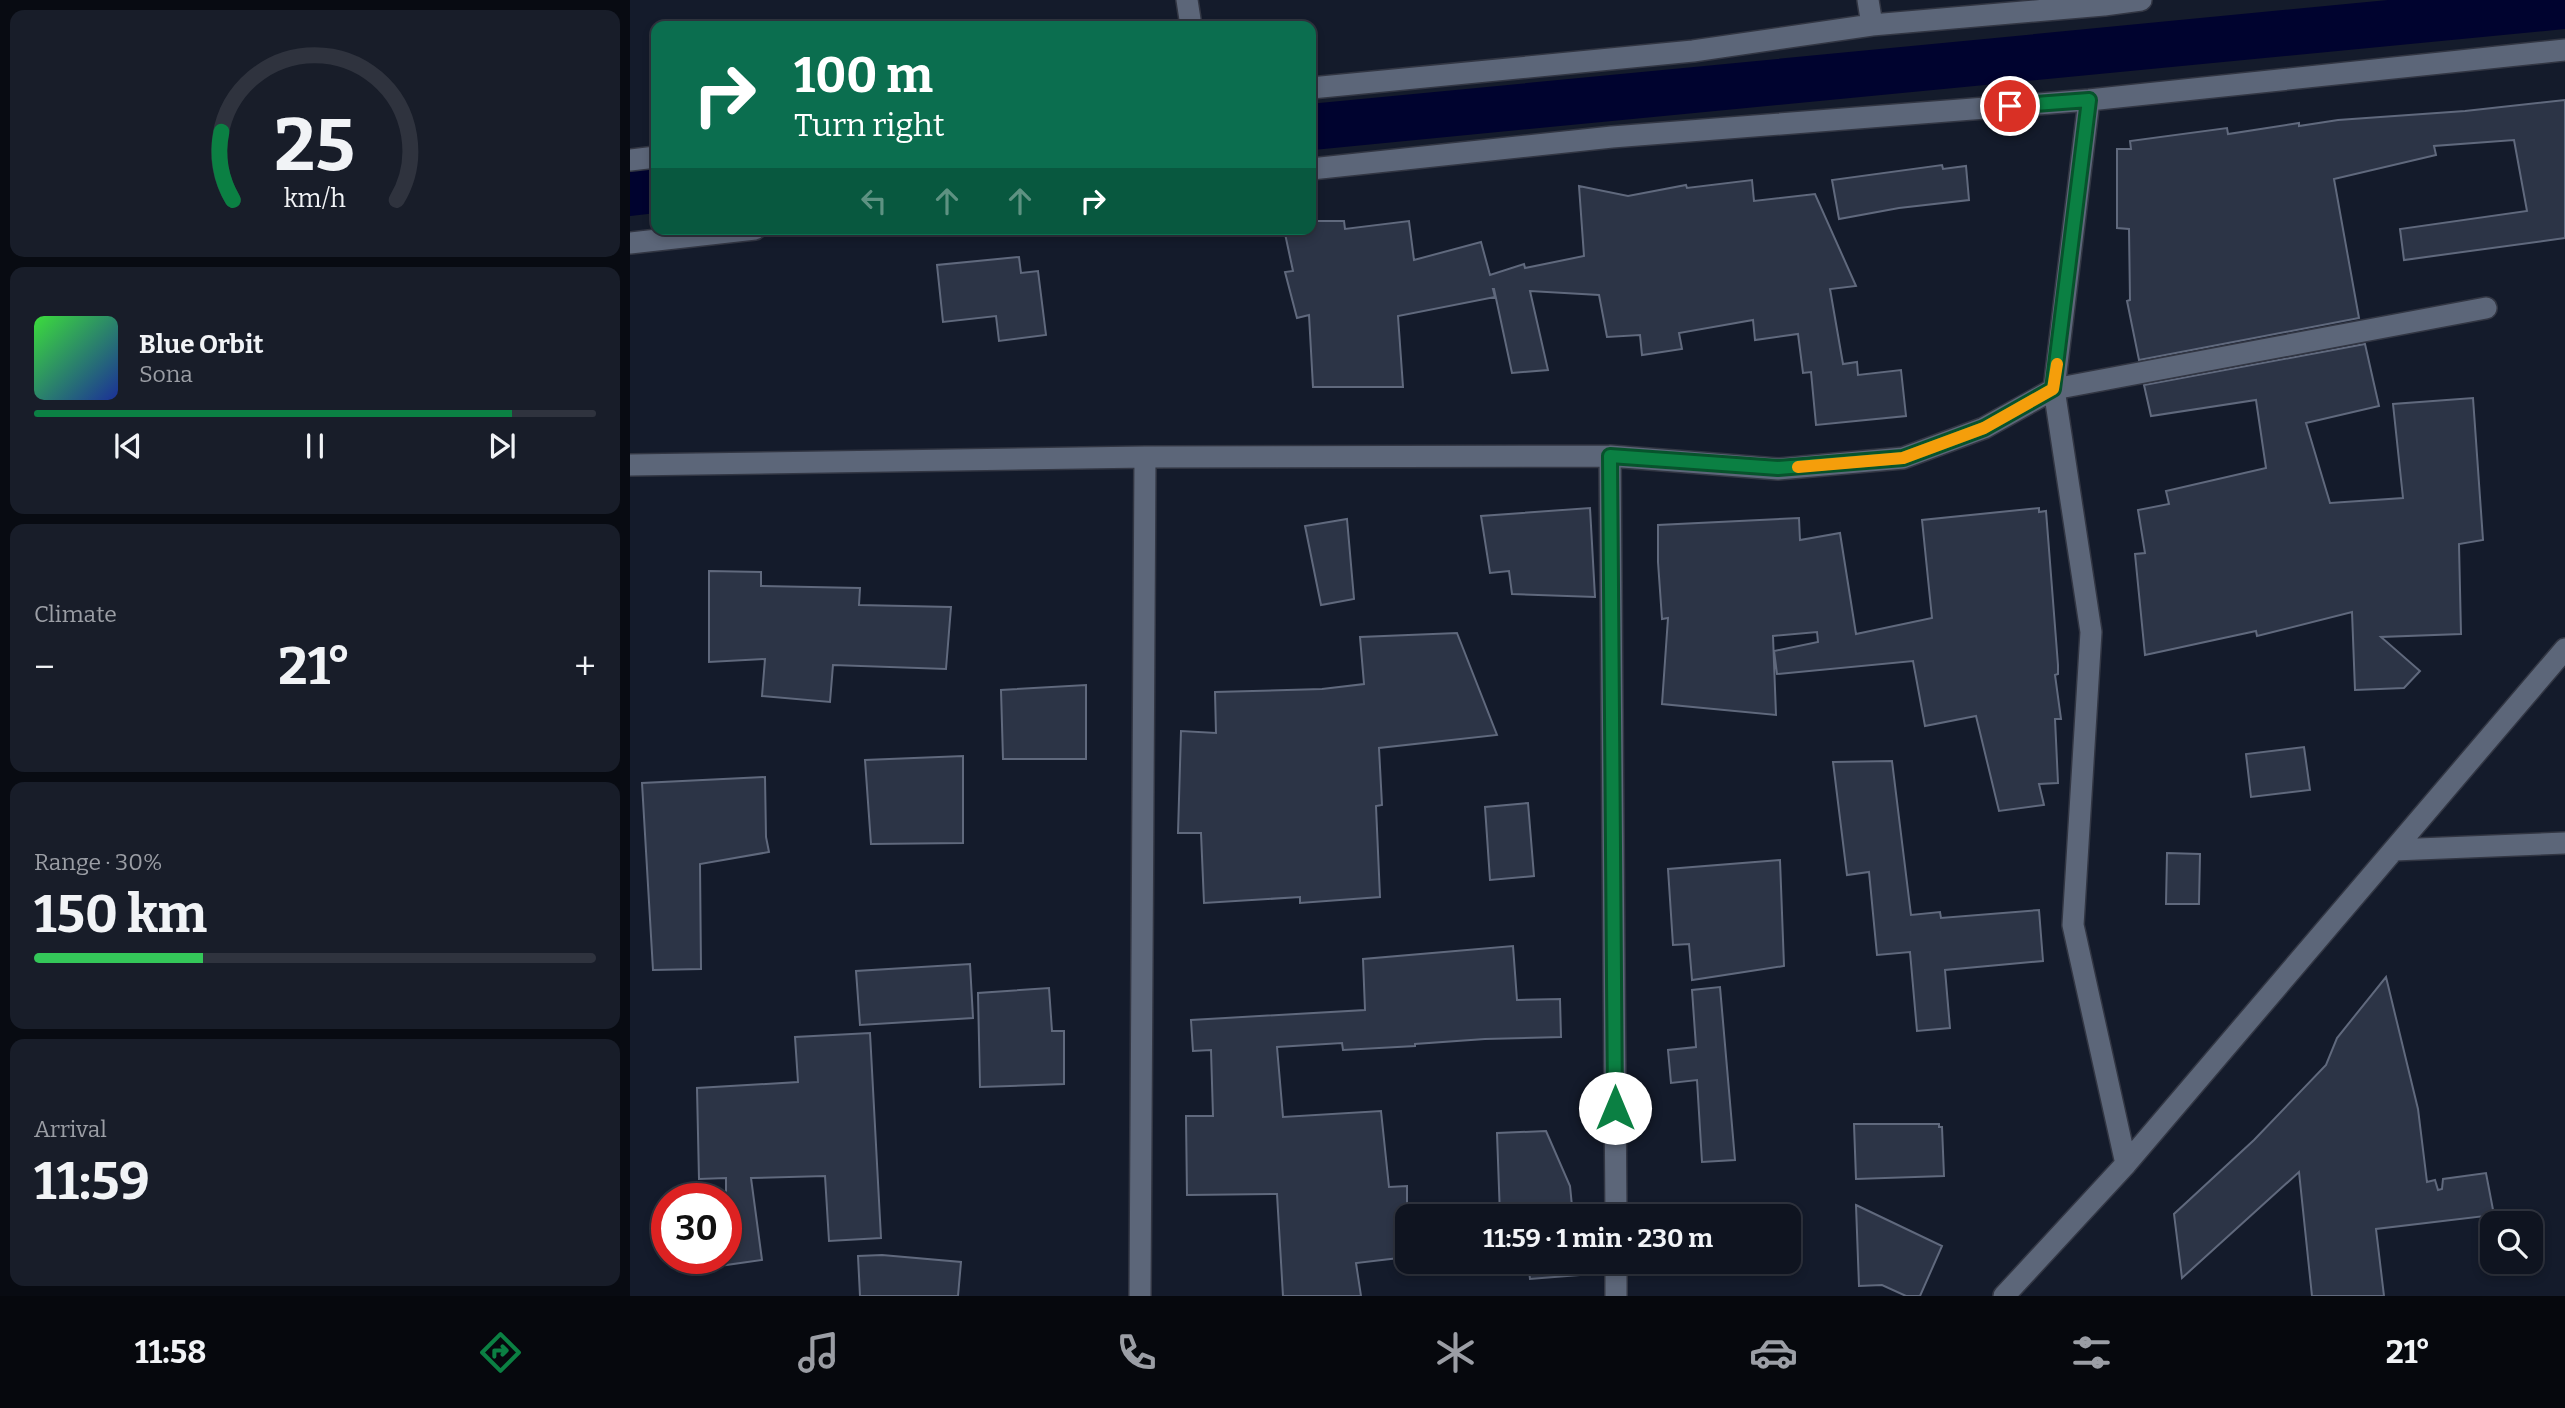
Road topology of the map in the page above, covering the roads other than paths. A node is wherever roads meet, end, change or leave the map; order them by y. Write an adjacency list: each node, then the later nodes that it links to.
1 (1187, 0): 4 (street)
2 (1868, 0): 5 (street)
3 (2141, 0): 5 (street)
4 (1190, 21)
5 (1872, 25): 7 (street)
6 (2565, 50): 8 (street)
7 (1316, 88)
8 (2089, 100): 11 (street); 15 (street)
9 (651, 158): 10 (street)
10 (630, 160)
11 (1316, 168)
12 (701, 235): 13 (street)
13 (630, 243)
14 (2486, 308): 15 (street)
15 (2053, 389): 16 (street); 22 (street)
16 (1610, 456): 17 (street); 23 (street)
17 (1145, 457): 18 (street); 25 (street)
18 (630, 465)
19 (2565, 649): 21 (street)
20 (2565, 843): 21 (street)
21 (2394, 850): 22 (street)
22 (2126, 1164): 27 (street)
23 (1616, 1204)
24 (1616, 1274): 26 (street)
25 (1140, 1296)
26 (1616, 1296)
27 (2004, 1296)

